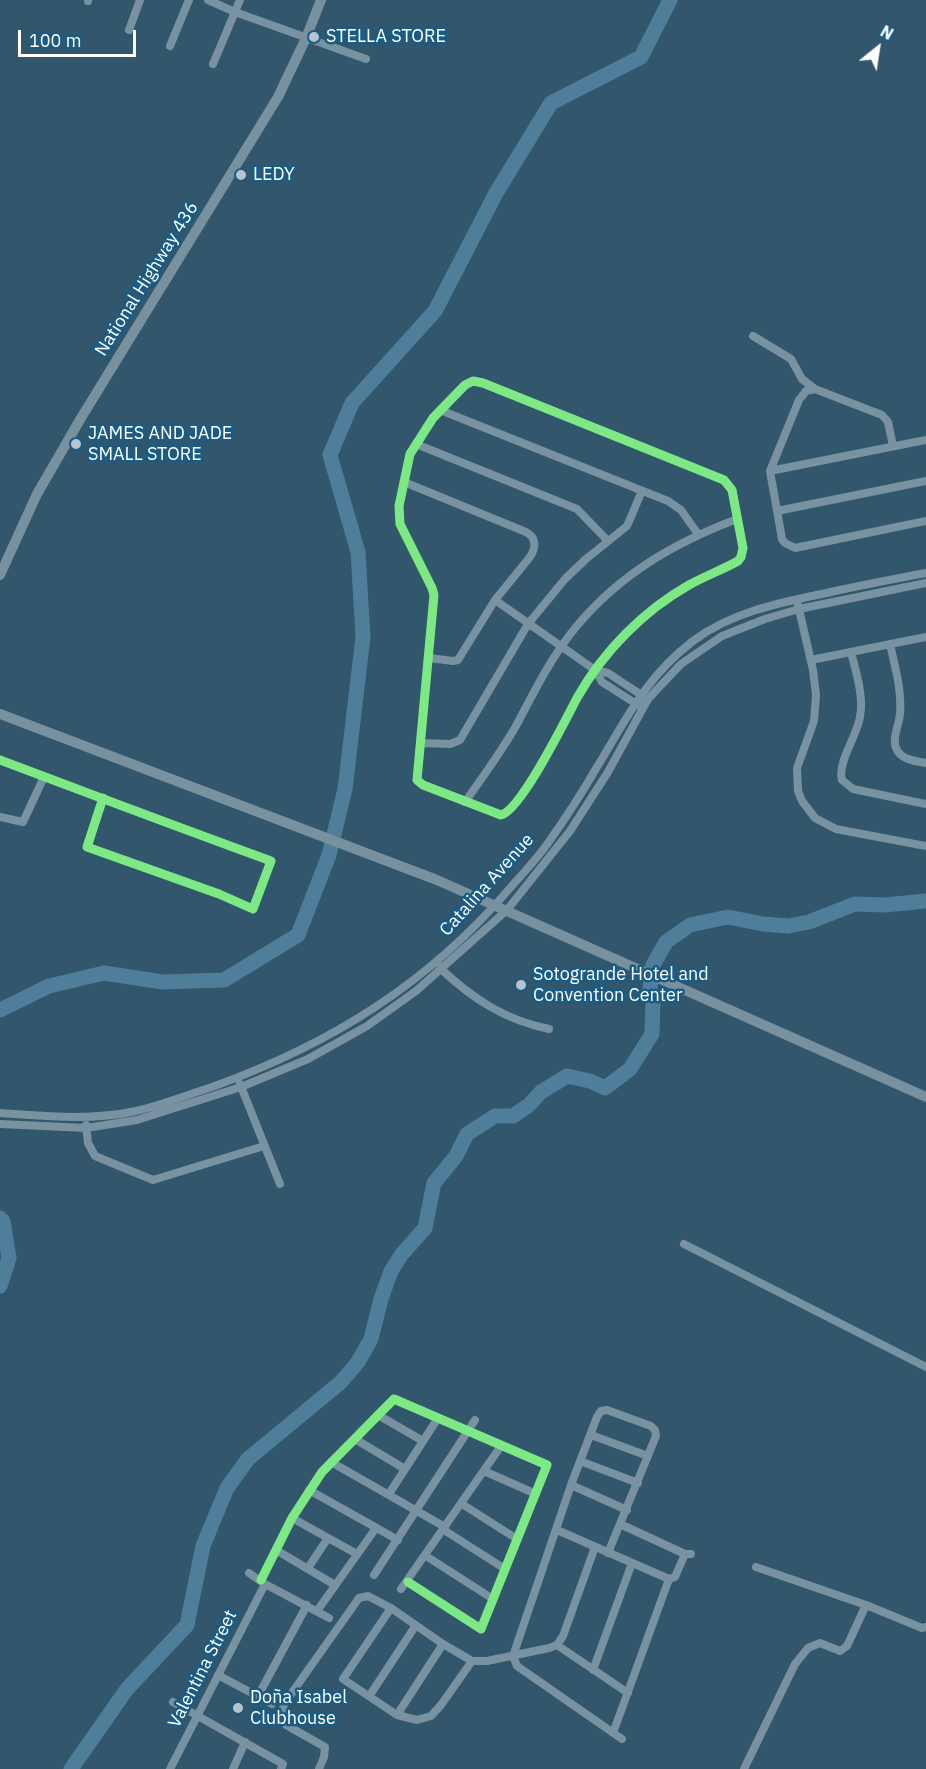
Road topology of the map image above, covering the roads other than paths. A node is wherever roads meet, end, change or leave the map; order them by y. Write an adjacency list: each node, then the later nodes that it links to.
1 (140, 0): 7 (street)
2 (189, 0): 9 (street)
3 (208, 0): 6 (street)
4 (240, 0): 6 (street)
5 (321, 0): 8 (main road, National Highway 436)
6 (235, 12): 8 (street); 11 (street)
7 (129, 30)
8 (306, 38): 10 (street); 28 (main road, National Highway 436)
9 (170, 46)
10 (366, 59)
11 (213, 64)
12 (753, 336): 13 (street)
13 (815, 389): 17 (street); 18 (street)
14 (440, 410): 16 (street); 21 (street); 23 (street)
15 (926, 440): 17 (street)
16 (416, 444): 20 (street); 26 (street)
17 (893, 446): 18 (street)
18 (770, 471): 22 (street)
19 (926, 481): 22 (street)
20 (404, 482): 31 (street); 38 (street)
21 (642, 491): 25 (street); 26 (street)
22 (777, 511): 24 (street)
23 (738, 519): 25 (street); 40 (street)
24 (926, 521)
25 (698, 534): 36 (street)
26 (608, 541): 33 (street)
27 (926, 573): 30 (street, Catalina Avenue)
28 (0, 575)
29 (926, 583): 32 (street, Catalina Avenue)
30 (796, 599): 32 (street); 41 (street, Catalina Avenue)
31 (495, 600): 33 (street); 38 (street)
32 (799, 609): 39 (street); 41 (street, Catalina Avenue)
33 (528, 624): 36 (street); 45 (street)
34 (926, 637): 35 (street)
35 (890, 644): 37 (street); 47 (street)
36 (562, 646): 40 (street); 50 (street)
37 (851, 652): 39 (street); 51 (street)
38 (429, 658): 45 (street)
39 (811, 660): 53 (street)
40 (595, 670): 41 (street); 42 (street); 50 (street)
41 (644, 697): 42 (street, Catalina Avenue); 43 (street, Catalina Avenue)
42 (634, 703): 43 (street); 54 (street, Catalina Avenue)
43 (643, 709): 55 (street, Catalina Avenue)
44 (0, 714): 54 (main road)
45 (422, 743): 50 (street)
46 (0, 760): 48 (street)
47 (926, 763)
48 (44, 777): 49 (street); 52 (street)
49 (103, 798): 49 (street)
50 (465, 802)
51 (926, 804)
52 (0, 817)
53 (926, 846)
54 (496, 905): 55 (main road); 56 (street, Catalina Avenue)
55 (507, 910): 57 (street, Catalina Avenue); 61 (main road)
56 (439, 960): 57 (street); 59 (street, Catalina Avenue)
57 (441, 969): 58 (street); 60 (street, Catalina Avenue)
58 (549, 1029)
59 (237, 1078): 60 (street); 63 (street, Catalina Avenue)
60 (242, 1087): 65 (street, Catalina Avenue); 66 (street)
61 (926, 1097)
62 (0, 1113): 63 (street, Catalina Avenue)
63 (86, 1118): 65 (street)
64 (0, 1124): 65 (street, Catalina Avenue)
65 (86, 1128): 66 (street)
66 (264, 1146): 67 (street)
67 (280, 1184)
68 (684, 1244): 69 (street)
69 (926, 1367)
70 (378, 1415): 71 (street, Valentina Street); 75 (street, Valentina Street); 76 (street)
71 (438, 1418): 73 (street); 76 (street)
72 (476, 1420): 73 (street)
73 (468, 1430): 77 (street); 89 (street)
74 (591, 1435): 78 (street); 78 (street); 79 (street)
75 (355, 1439): 80 (street, Valentina Street); 81 (street)
76 (423, 1441): 81 (street)
77 (501, 1446): 82 (street); 87 (street)
78 (648, 1456): 83 (street)
79 (580, 1461): 83 (street); 84 (street)
80 (331, 1462): 85 (street, Valentina Street); 86 (street)
81 (405, 1468): 86 (street)
82 (484, 1471): 87 (street); 88 (street)
83 (638, 1483): 90 (street)
84 (571, 1485): 90 (street); 95 (street)
85 (309, 1490): 91 (street, Valentina Street); 93 (street)
86 (389, 1494): 89 (street)
87 (536, 1494): 97 (street)
88 (462, 1504): 94 (street); 97 (street)
89 (418, 1510): 94 (street); 98 (street)
90 (627, 1510): 92 (street)
91 (292, 1518): 96 (street); 100 (street, Valentina Street)
92 (621, 1524): 101 (street); 110 (street)
93 (376, 1528): 98 (street); 102 (street)
94 (445, 1529): 103 (street); 107 (street)
95 (557, 1530): 99 (street); 125 (street)
96 (328, 1538): 102 (street); 105 (street)
97 (517, 1539): 107 (street)
98 (398, 1540): 109 (street)
99 (595, 1547): 101 (street); 124 (street)
100 (276, 1551): 105 (street); 111 (street, Valentina Street)
101 (608, 1553): 104 (street)
102 (357, 1554): 113 (street)
103 (426, 1556): 112 (street); 115 (street)
104 (632, 1563): 110 (street); 127 (street)
105 (308, 1568): 113 (street)
106 (756, 1568): 117 (street)
107 (505, 1569): 115 (street)
108 (249, 1572): 111 (street)
109 (374, 1575)
110 (669, 1579): 129 (street)
111 (263, 1582): 116 (street); 128 (street, Valentina Street)
112 (408, 1582): 114 (street); 115 (street)
113 (334, 1585): 119 (street)
114 (401, 1589)
115 (493, 1599)
116 (307, 1605): 119 (street); 131 (street)
117 (866, 1605): 122 (street); 143 (street)
118 (391, 1608): 121 (street); 130 (street); 142 (street)
119 (317, 1611): 120 (street)
120 (329, 1618)
121 (416, 1625): 123 (street); 130 (street)
122 (926, 1628)
123 (443, 1644): 126 (street); 134 (street)
124 (557, 1645): 125 (street); 127 (street)
125 (513, 1656): 126 (street); 136 (street)
126 (472, 1660): 134 (street)
127 (593, 1670): 129 (street)
128 (218, 1675): 131 (street); 135 (street, Valentina Street)
129 (628, 1693): 136 (street)
130 (370, 1695): 134 (street)
131 (258, 1696): 133 (street)
132 (173, 1702): 135 (street)
133 (273, 1704)
134 (397, 1714)
135 (197, 1716): 138 (street); 139 (street, Valentina Street)
136 (613, 1733): 137 (street)
137 (622, 1739)
138 (245, 1742): 140 (street); 141 (street)
139 (170, 1769)
140 (233, 1769)
141 (281, 1769)
142 (319, 1769)
143 (744, 1769)

